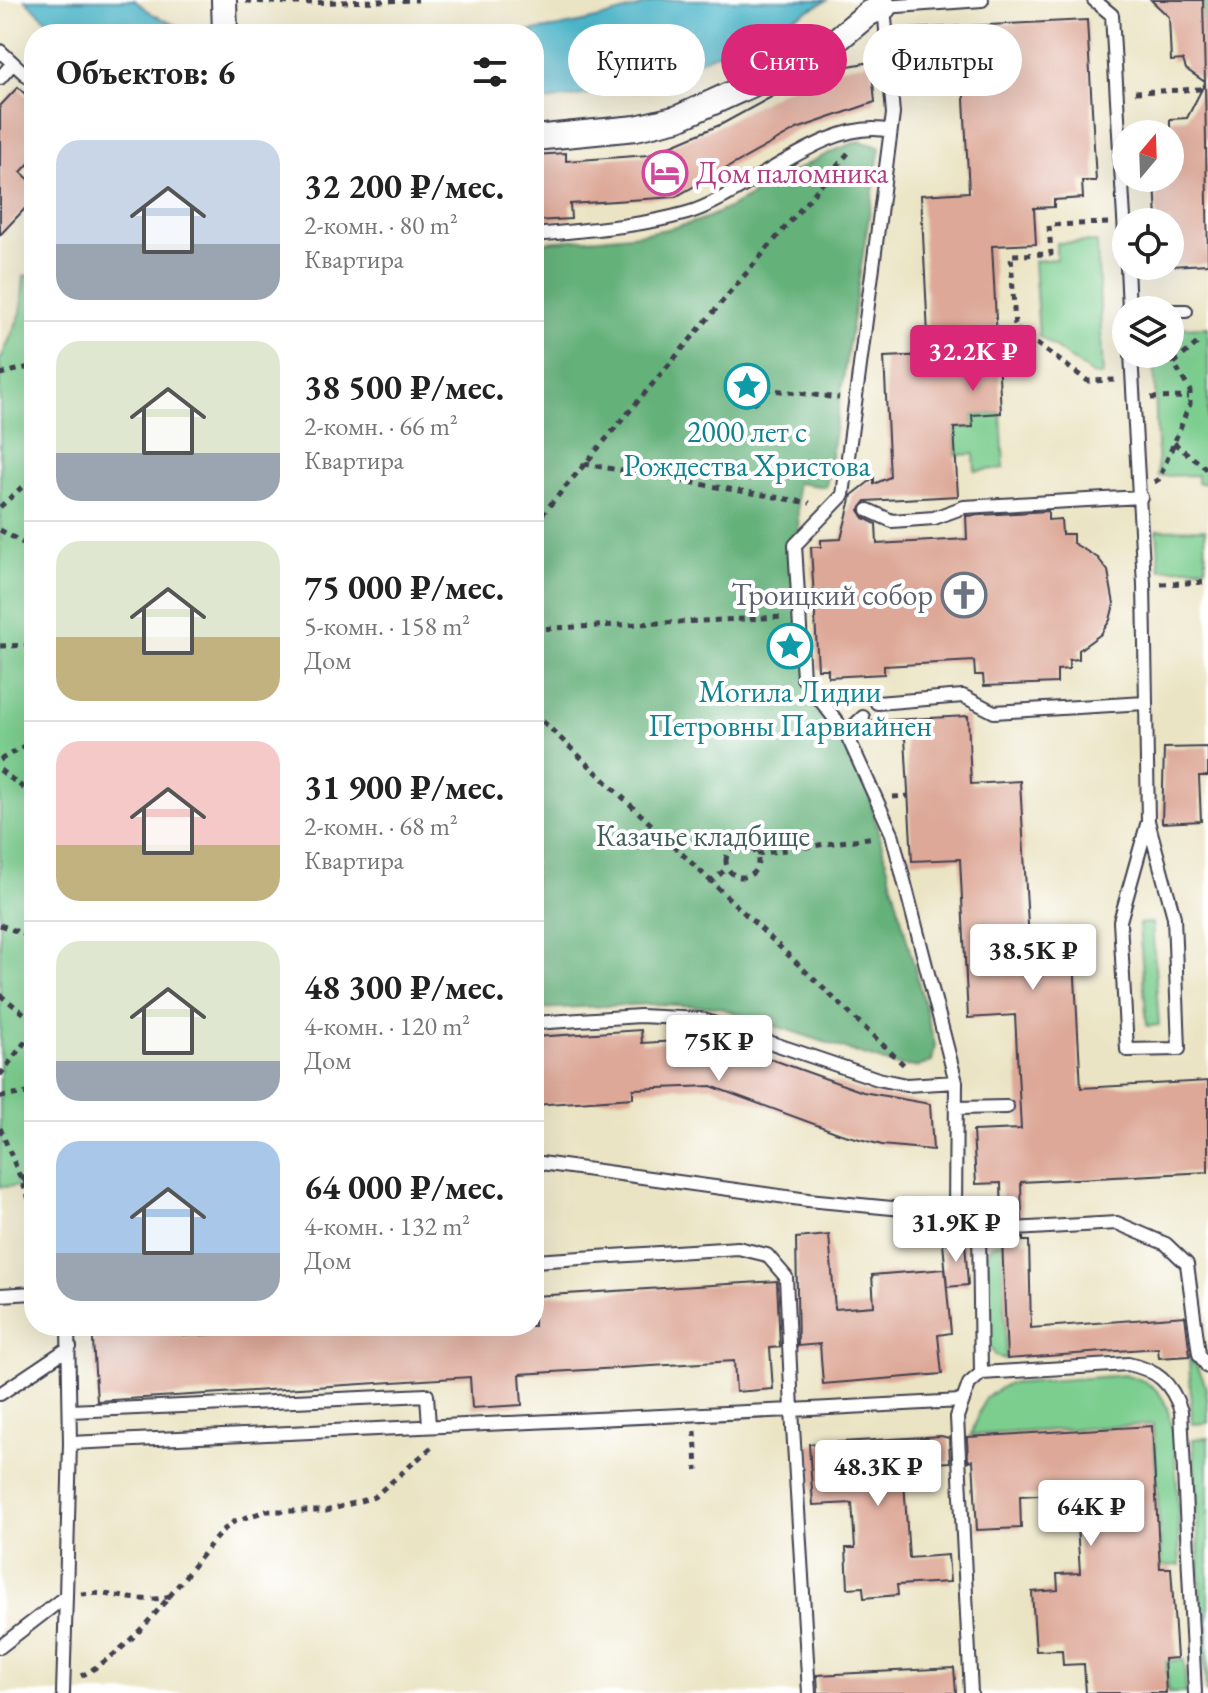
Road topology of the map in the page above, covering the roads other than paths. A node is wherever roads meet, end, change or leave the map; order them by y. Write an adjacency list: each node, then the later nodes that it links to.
1 (982, 0): 3 (lane)
2 (1094, 0): 10 (lane)
3 (883, 4): 8 (lane); 9 (street)
4 (0, 51): 5 (lane)
5 (13, 63): 6 (lane); 7 (lane)
6 (24, 73)
7 (0, 78)
8 (890, 131): 11 (lane); 18 (lane)
9 (544, 137)
10 (1124, 208)
11 (544, 234)
12 (1132, 368): 13 (lane)
13 (1140, 493): 14 (lane); 16 (lane)
14 (868, 510)
15 (877, 703): 16 (lane)
16 (1145, 703): 19 (lane)
17 (863, 717): 18 (lane)
18 (846, 733): 21 (lane)
19 (1148, 821): 19 (lane)
20 (544, 1022): 21 (lane)
21 (956, 1082): 23 (lane)
22 (1007, 1107): 23 (lane)
23 (956, 1108): 25 (lane)
24 (544, 1163): 25 (lane)
25 (955, 1214): 26 (lane)
26 (979, 1231): 32 (lane); 33 (lane)
27 (544, 1260): 36 (lane)
28 (24, 1294): 29 (lane)
29 (0, 1295)
30 (69, 1336): 31 (lane)
31 (70, 1347): 34 (lane); 37 (lane)
32 (1208, 1367)
33 (981, 1373): 35 (lane); 45 (lane)
34 (0, 1394)
35 (961, 1401): 36 (lane); 44 (lane)
36 (792, 1410): 38 (lane); 43 (lane)
37 (70, 1411): 38 (lane); 39 (lane)
38 (429, 1426): 39 (lane)
39 (70, 1443): 40 (lane)
40 (66, 1596): 41 (lane); 42 (lane)
41 (0, 1647)
42 (63, 1689)
43 (809, 1693)
44 (971, 1693)
45 (1195, 1693)

